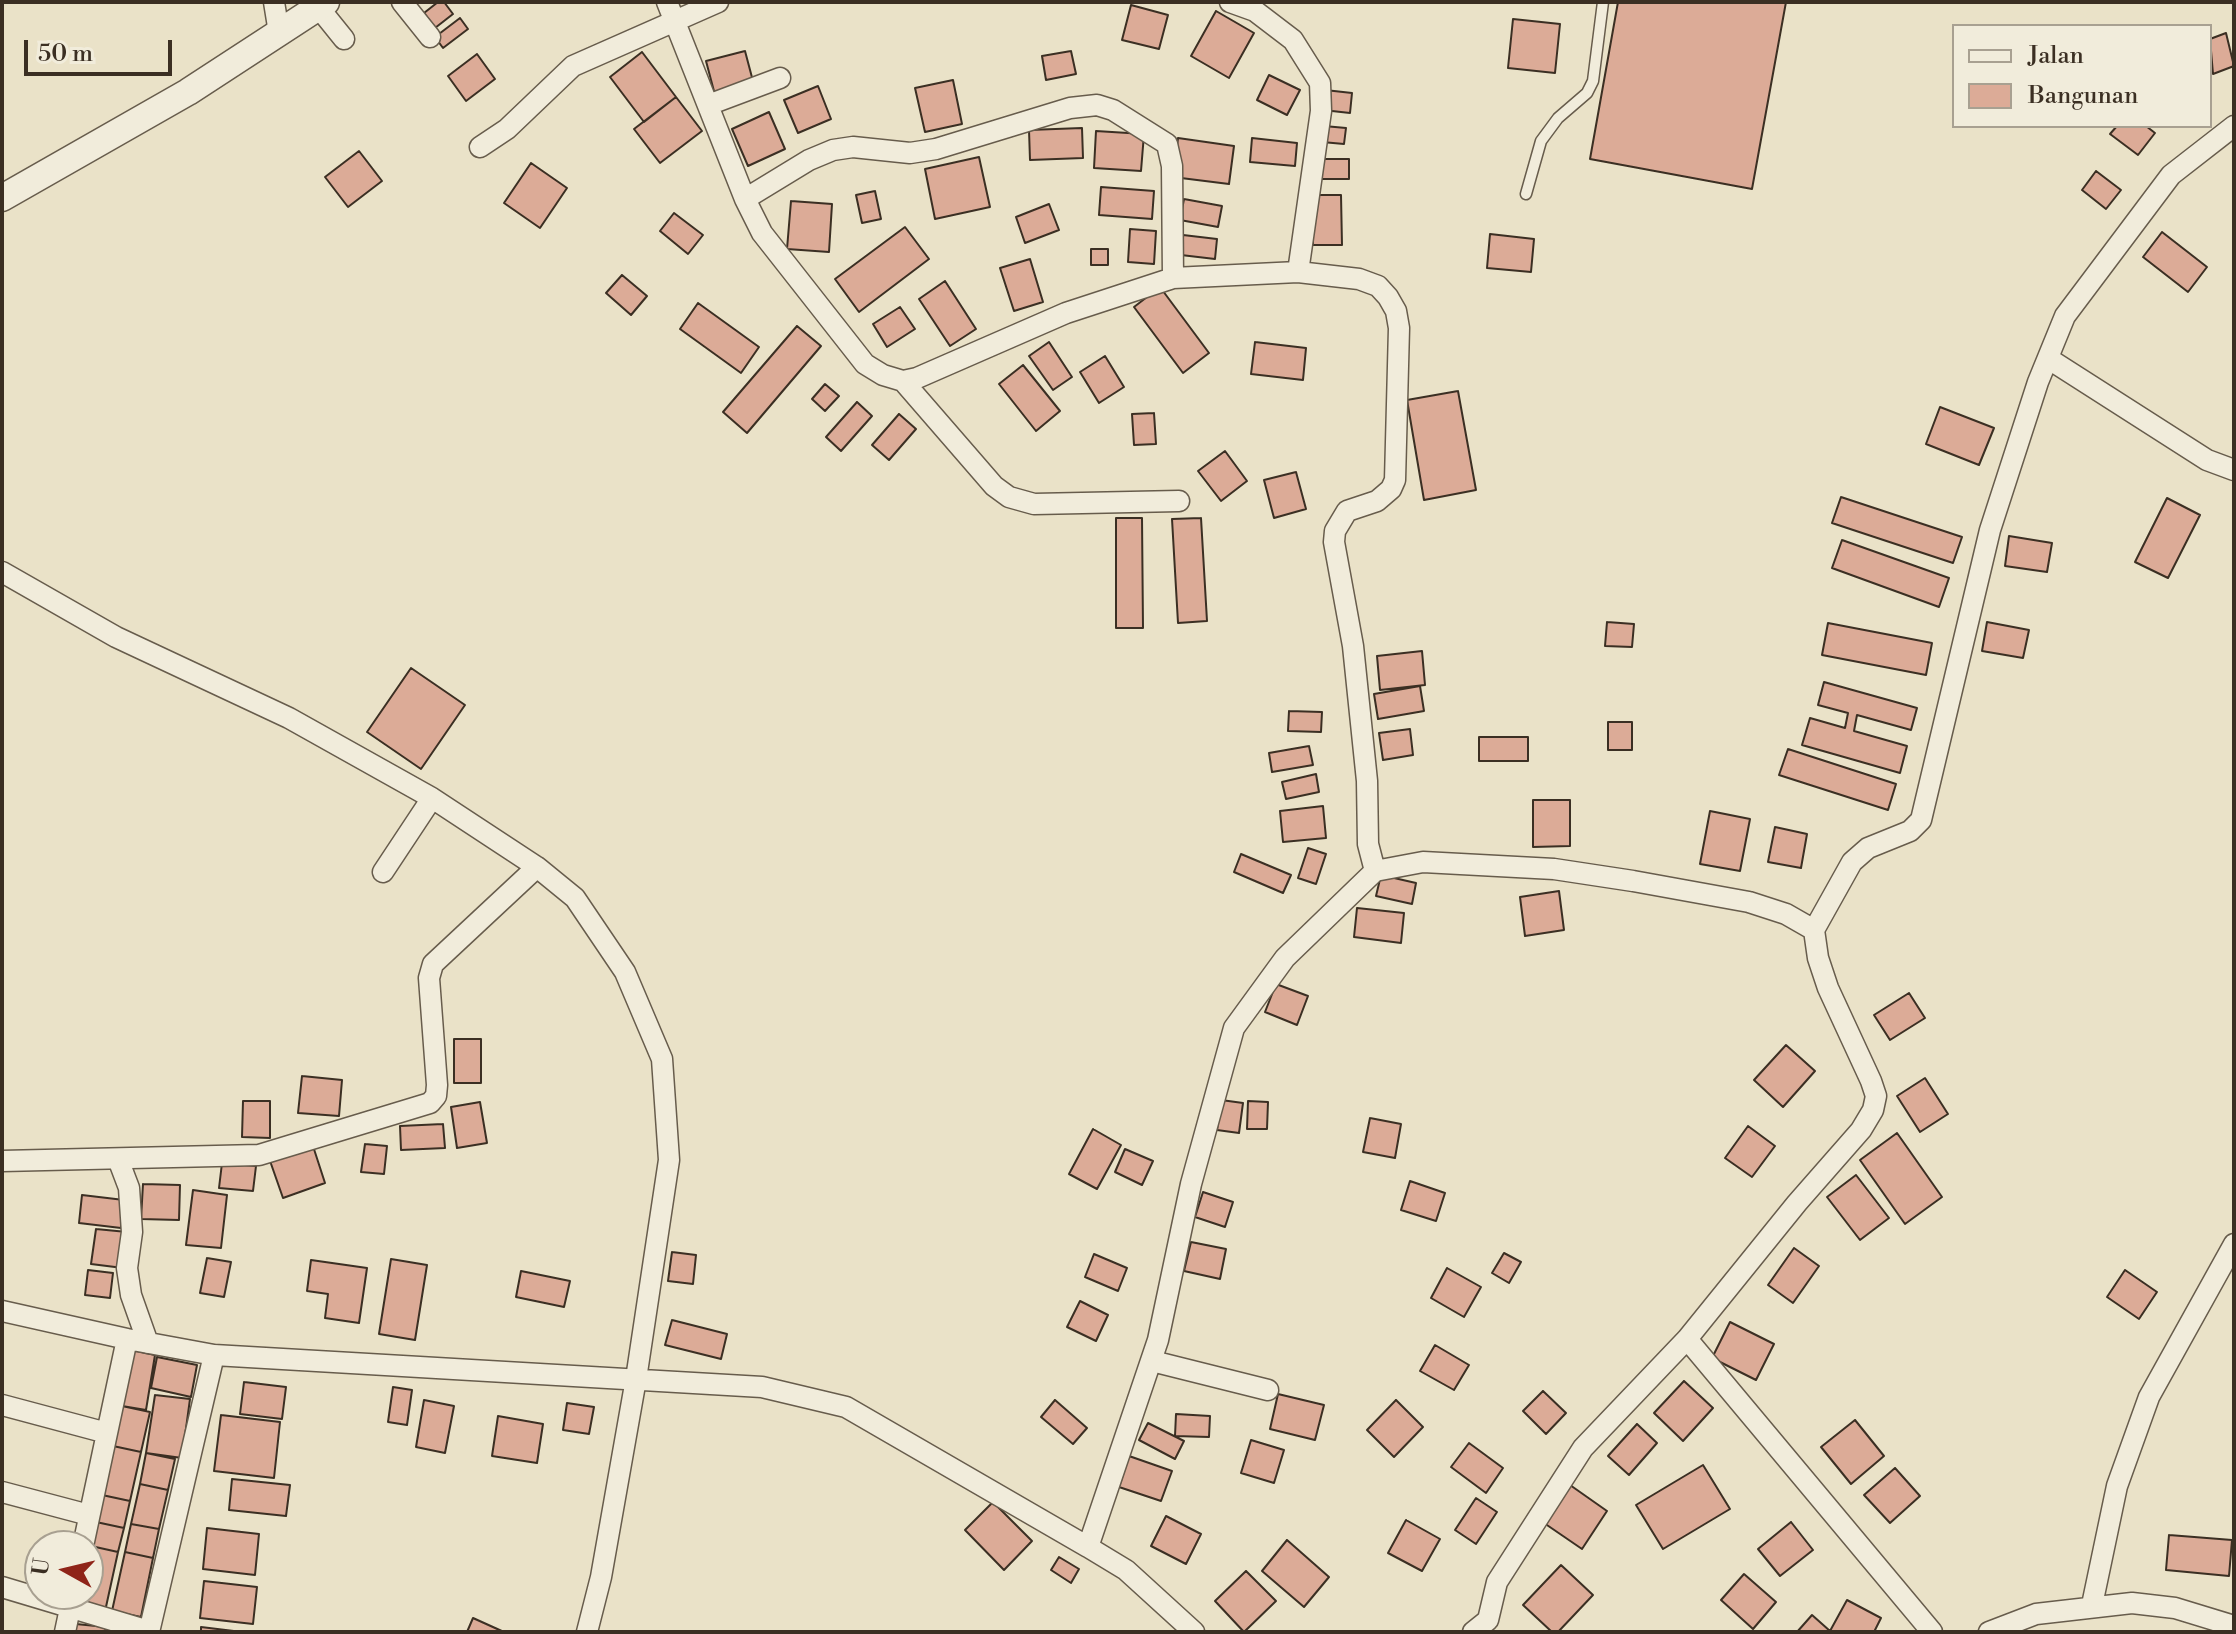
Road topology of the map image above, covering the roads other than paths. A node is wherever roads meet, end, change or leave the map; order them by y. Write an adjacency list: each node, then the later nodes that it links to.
1 (274, 2): 8 (street)
2 (402, 2): 9 (street)
3 (718, 2): 7 (street)
4 (1230, 2): 18 (street)
5 (1603, 2): 15 (lane)
6 (322, 5): 8 (street); 10 (street)
7 (671, 11): 12 (street); 14 (street)
8 (279, 33): 16 (street)
9 (430, 37)
10 (344, 39)
11 (780, 78): 12 (street)
12 (708, 105): 17 (street)
13 (2234, 126): 20 (street)
14 (480, 147)
15 (1526, 194)
16 (2, 198)
17 (745, 199): 19 (street); 21 (street)
18 (1298, 272): 19 (street); 27 (street)
19 (1173, 278): 21 (street)
20 (2049, 359): 22 (street); 29 (street)
21 (903, 381): 23 (street)
22 (2234, 470)
23 (1179, 501)
24 (2, 572): 25 (street)
25 (432, 798): 26 (street); 28 (street)
26 (537, 867): 30 (street); 38 (street)
27 (1375, 871): 29 (street); 37 (street)
28 (383, 872)
29 (1814, 930): 34 (street)
30 (118, 1159): 31 (street); 35 (street)
31 (2, 1161)
32 (2234, 1244): 48 (street)
33 (2, 1311): 35 (street)
34 (1687, 1339): 56 (street); 57 (street)
35 (138, 1341): 36 (street); 41 (street)
36 (214, 1355): 38 (street); 53 (street)
37 (1152, 1361): 39 (street); 45 (street)
38 (636, 1379): 45 (street); 54 (street)
39 (1268, 1390)
40 (2, 1405): 41 (street)
41 (107, 1433): 43 (street)
42 (2, 1492): 43 (street)
43 (89, 1515): 44 (street)
44 (86, 1530)
45 (1088, 1547): 55 (street)
46 (2, 1587): 47 (street)
47 (24, 1592)
48 (2092, 1605): 51 (street); 58 (street)
49 (69, 1610): 52 (street)
50 (92, 1610): 53 (street)
51 (2234, 1626)
52 (65, 1632)
53 (149, 1632)
54 (587, 1632)
55 (1194, 1632)
56 (1473, 1632)
57 (1932, 1632)
58 (1989, 1632)

